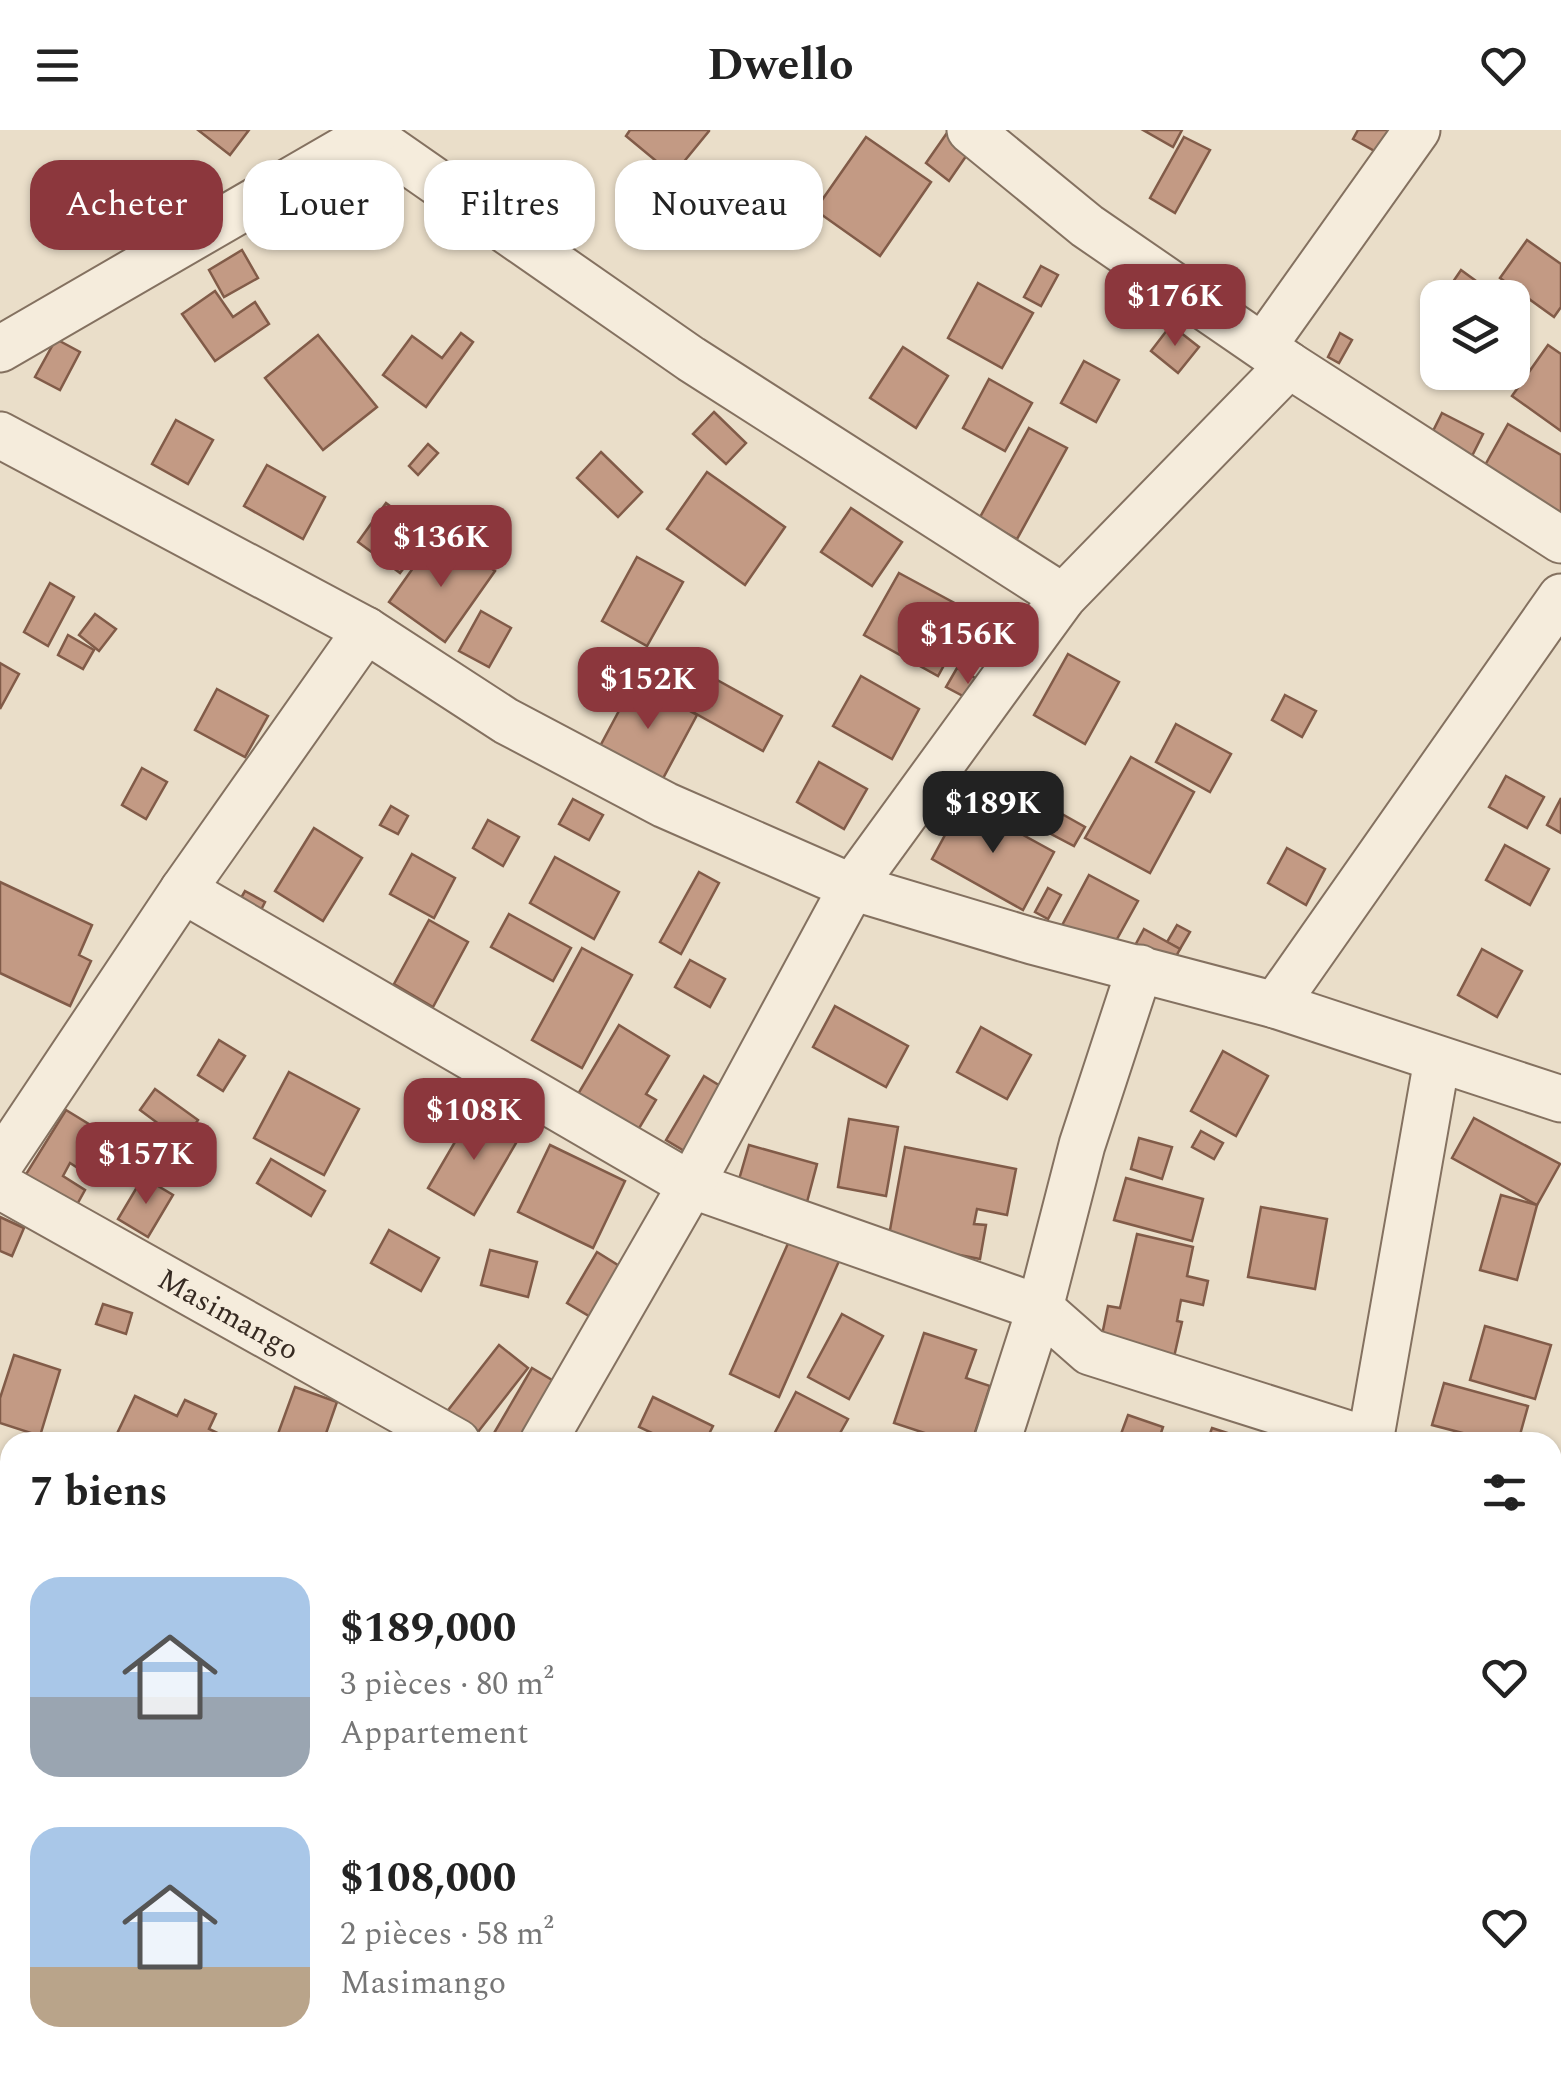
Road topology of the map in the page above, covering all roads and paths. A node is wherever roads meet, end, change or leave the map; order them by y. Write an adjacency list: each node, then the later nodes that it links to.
1 (970, 130): 5 (street)
2 (1418, 130): 5 (street)
3 (373, 133): 4 (street); 8 (street)
4 (0, 348)
5 (1276, 355): 7 (street); 8 (street)
6 (0, 436): 10 (street)
7 (1561, 540)
8 (1063, 597): 11 (street)
9 (1561, 597): 14 (street)
10 (366, 630): 11 (street); 12 (street)
11 (852, 887): 13 (street); 18 (street)
12 (183, 890): 17 (street); 18 (street)
13 (1140, 968): 14 (street); 20 (street)
14 (1275, 1005): 15 (street)
15 (1436, 1060): 16 (street); 25 (street)
16 (1561, 1099)
17 (0, 1164)
18 (691, 1185): 20 (street); 22 (street)
19 (0, 1186): 21 (street, Masimango)
20 (1040, 1308): 23 (street); 24 (street)
21 (438, 1432)
22 (549, 1432)
23 (1000, 1432)
24 (1340, 1432)
25 (1373, 1432)

